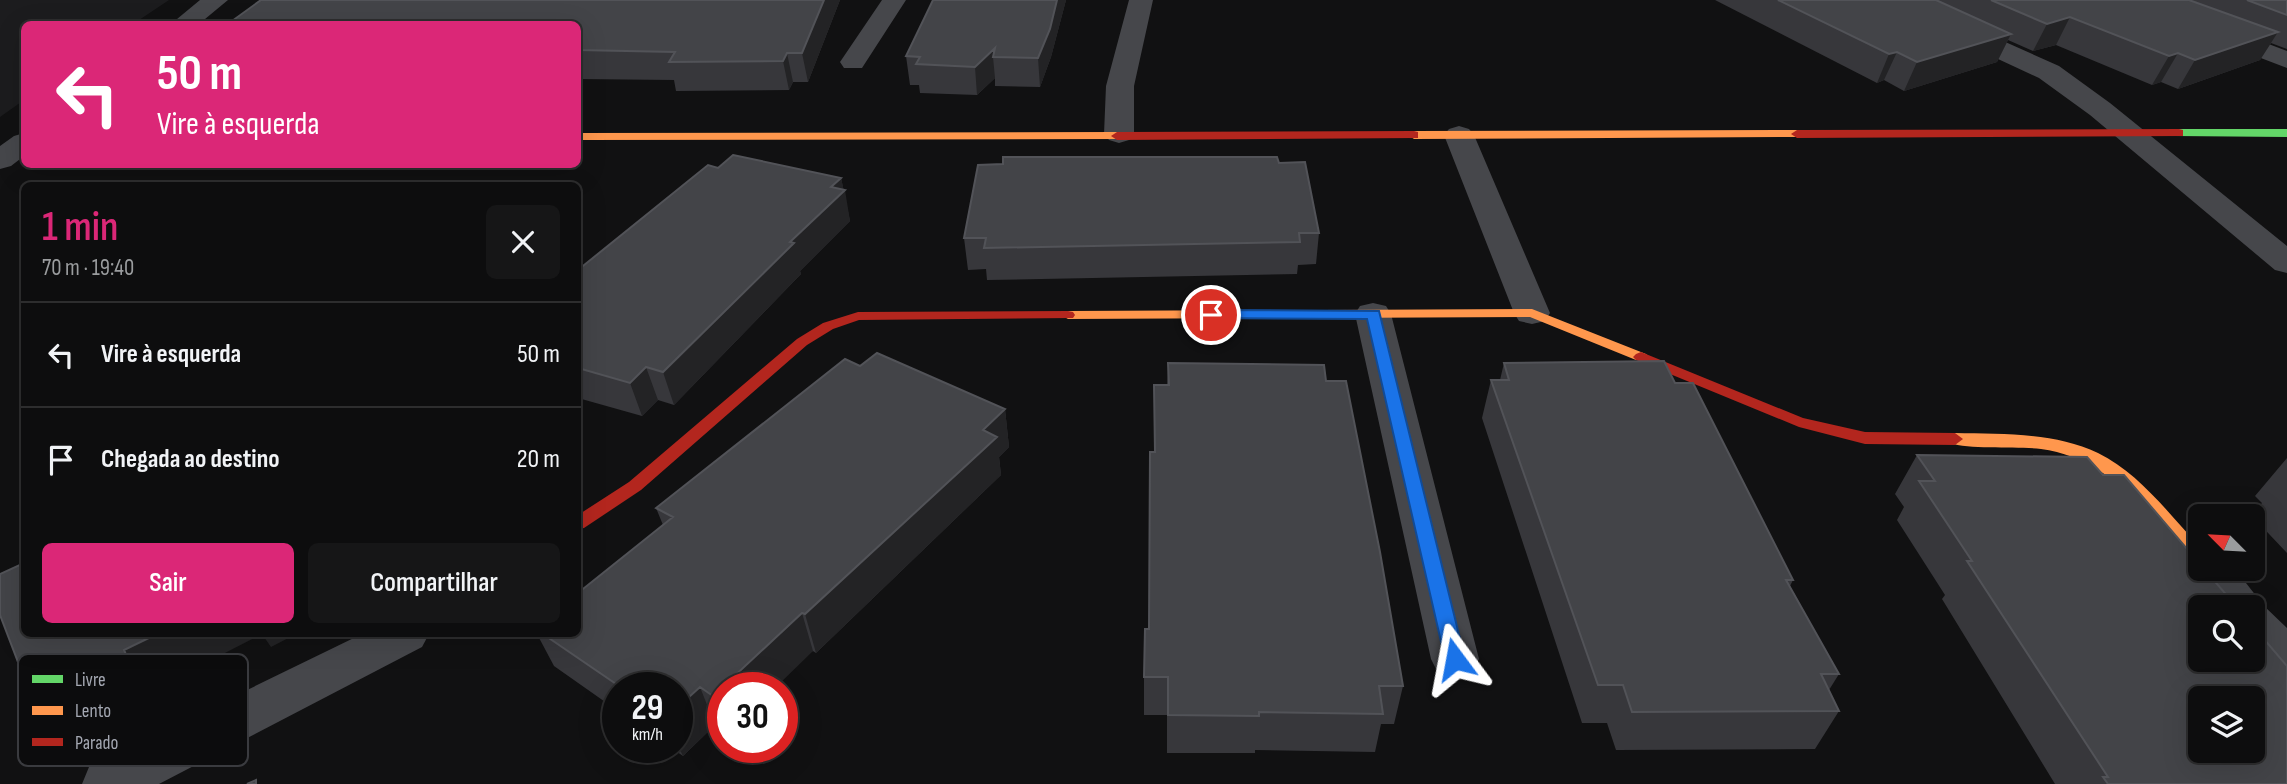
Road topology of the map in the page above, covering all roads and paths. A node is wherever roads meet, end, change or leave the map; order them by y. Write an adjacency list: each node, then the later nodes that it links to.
1 (216, 0): 6 (street)
2 (894, 0): 8 (street)
3 (1141, 0): 10 (street)
4 (1891, 0): 11 (street)
5 (2131, 0): 7 (street)
6 (187, 21)
7 (2287, 60)
8 (853, 62)
9 (2287, 133): 11 (street)
10 (1119, 134): 12 (street); 13 (street)
11 (2130, 134): 12 (street); 16 (street)
12 (1459, 135): 17 (street)
13 (581, 136)
14 (21, 144): 15 (street)
15 (0, 160)
16 (2287, 263)
17 (1532, 313): 18 (street); 20 (street)
18 (1373, 314): 19 (street); 25 (street)
19 (581, 521)
20 (2188, 546)
21 (2218, 581): 22 (street)
22 (2231, 595)
23 (2265, 636): 26 (street)
24 (399, 637): 27 (street)
25 (1455, 659)
26 (2287, 661)
27 (248, 713)
28 (144, 766): 29 (street)
29 (108, 784)

